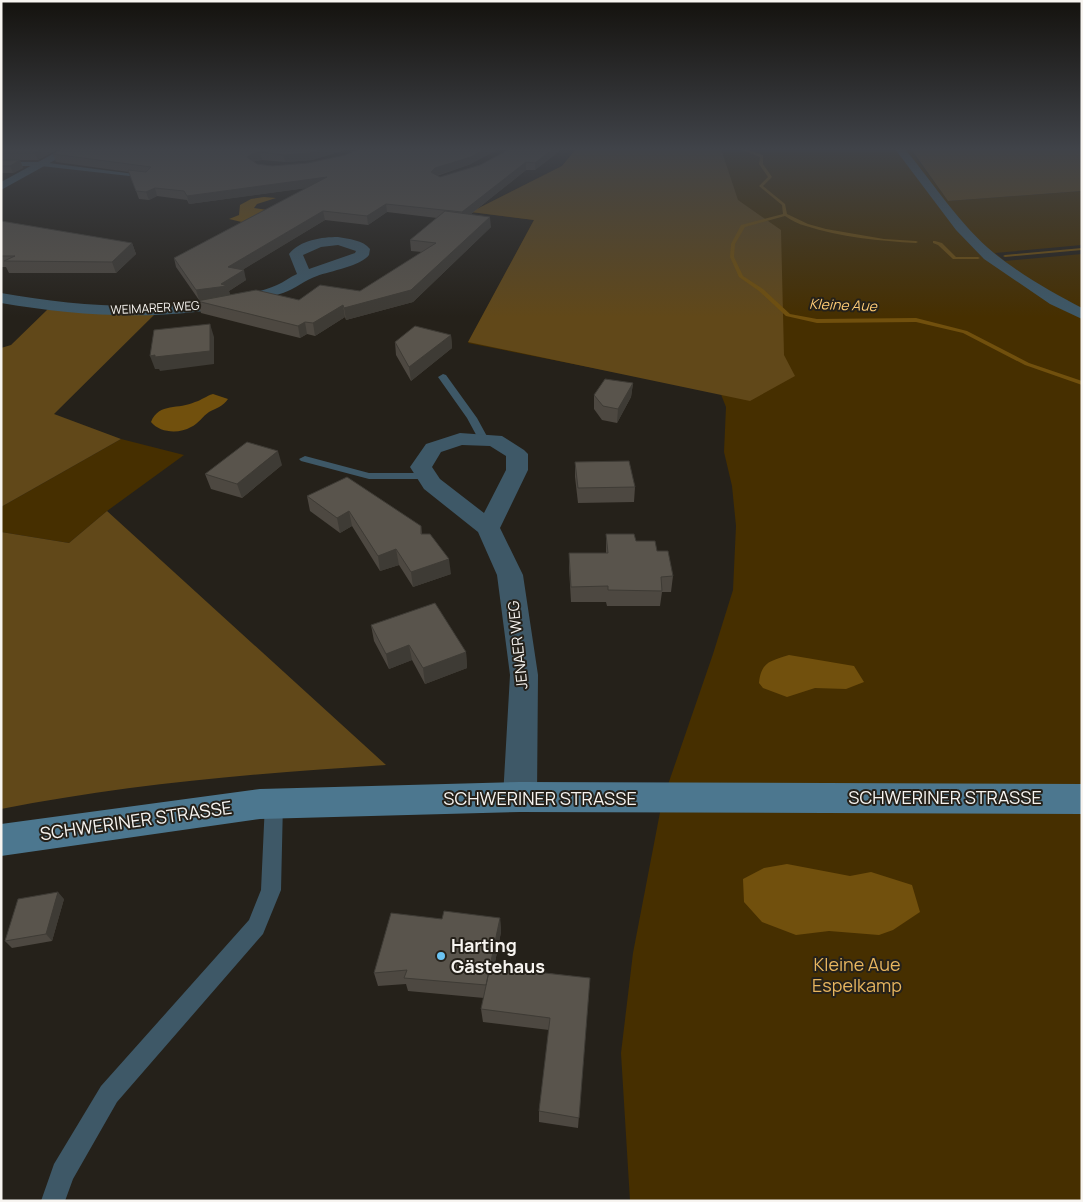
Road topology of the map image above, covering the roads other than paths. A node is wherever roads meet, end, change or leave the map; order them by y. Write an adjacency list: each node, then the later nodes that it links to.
1 (944, 205): 4 (street)
2 (305, 276): 3 (street, WEIMARER WEG)
3 (1, 298)
4 (1082, 314)
5 (443, 377): 6 (lane)
6 (484, 440): 8 (street); 9 (street)
7 (305, 459): 8 (lane)
8 (426, 476): 9 (street, JENAER WEG)
9 (488, 528): 10 (street, JENAER WEG)
10 (520, 797): 11 (street, SCHWERINER STRASSE); 12 (street, SCHWERINER STRASSE)
11 (1082, 799)
12 (274, 803): 13 (street, SCHWERINER STRASSE); 14 (lane)
13 (1, 840)
14 (53, 1201)

